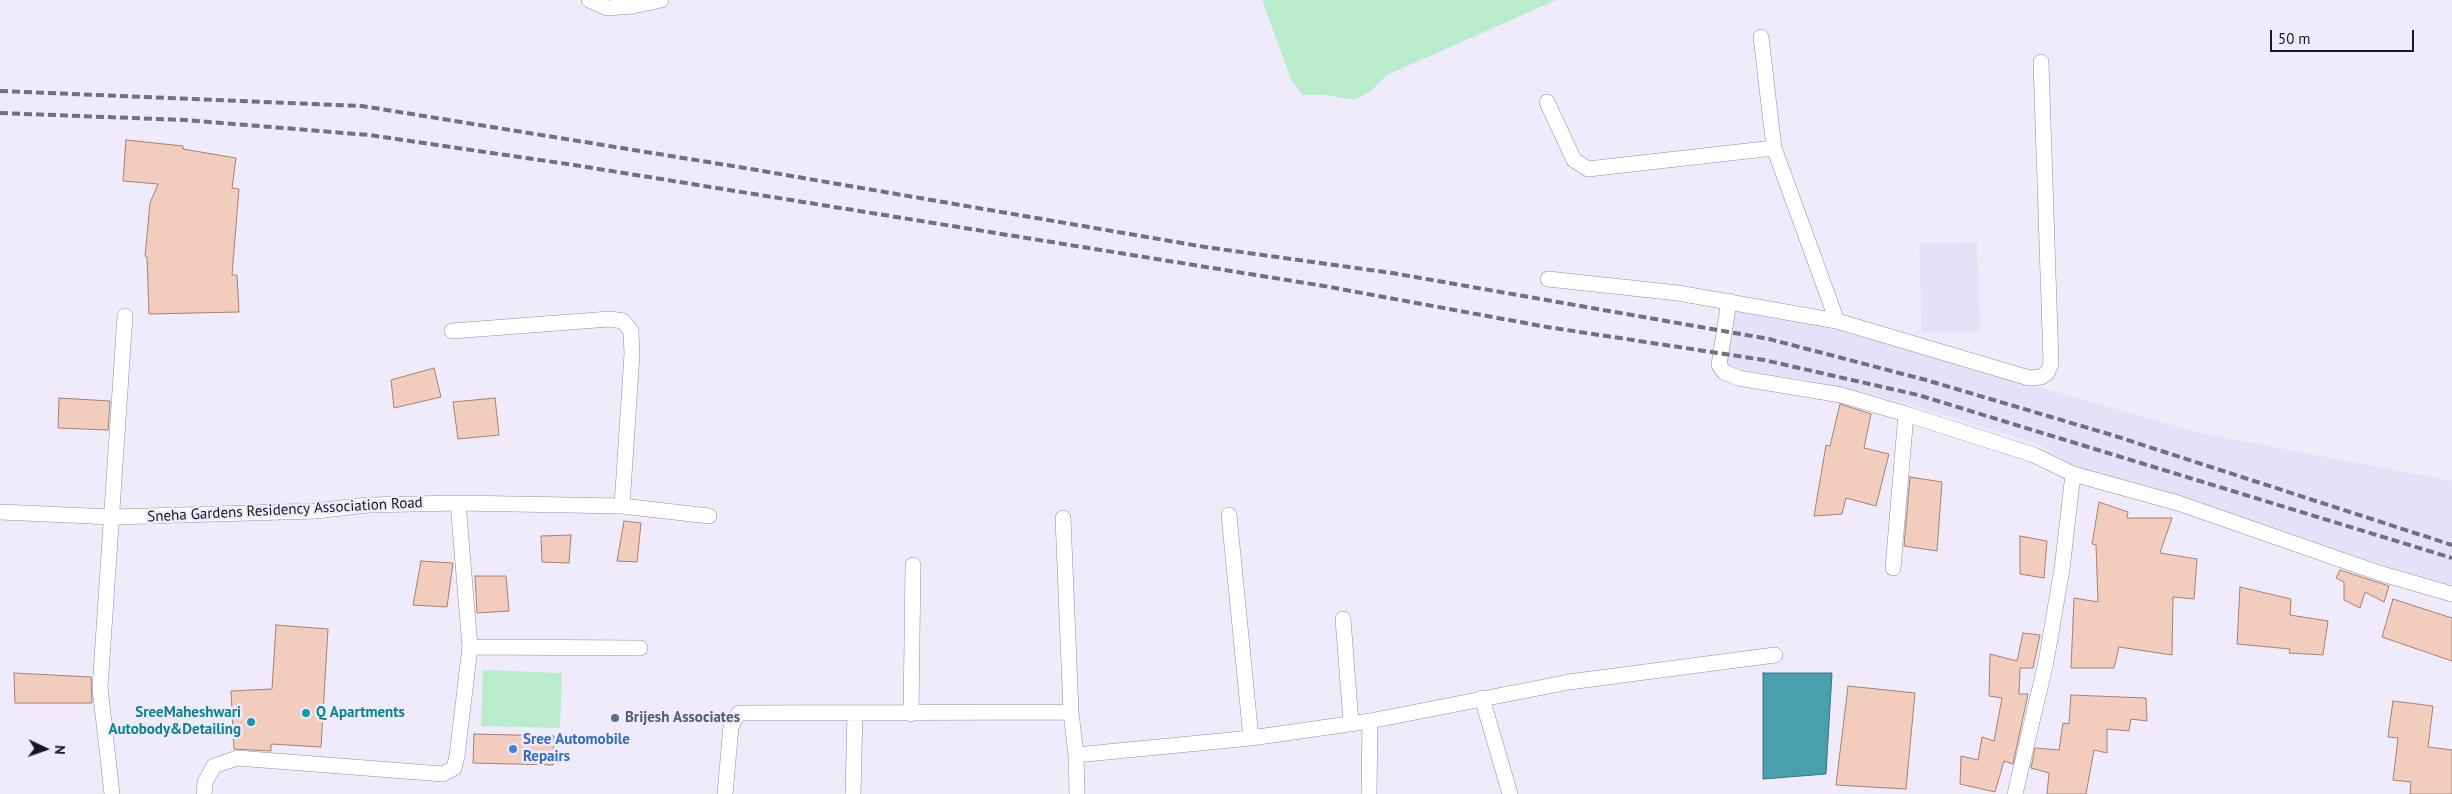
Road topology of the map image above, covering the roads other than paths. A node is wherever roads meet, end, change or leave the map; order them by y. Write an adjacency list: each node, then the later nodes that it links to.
1 (589, 0): 2 (street)
2 (661, 0)
3 (1761, 37): 6 (street)
4 (2042, 62): 10 (street)
5 (1547, 102): 6 (street)
6 (1774, 148): 10 (street)
7 (1548, 279): 8 (street)
8 (1728, 301): 10 (street); 12 (street)
9 (125, 316): 19 (street)
10 (1837, 321)
11 (452, 331): 15 (street)
12 (1906, 414): 13 (street); 22 (street)
13 (2073, 474): 23 (street); 43 (street)
14 (458, 502): 15 (street, Sneha Gardens Residency Association Road); 19 (street, Sneha Gardens Residency Association Road); 25 (street)
15 (622, 506): 18 (street, Sneha Gardens Residency Association Road)
16 (0, 512): 19 (street, Sneha Gardens Residency Association Road)
17 (1229, 515): 34 (street)
18 (709, 516)
19 (113, 517): 36 (street)
20 (1063, 518): 29 (street)
21 (913, 565): 31 (street)
22 (1893, 568)
23 (2452, 594)
24 (1343, 618): 33 (street)
25 (470, 647): 26 (street); 37 (street)
26 (640, 648)
27 (1775, 655): 28 (street)
28 (1482, 698): 32 (street); 42 (street)
29 (1072, 712): 31 (street); 35 (street)
30 (854, 713): 31 (street); 38 (street); 39 (street)
31 (911, 714)
32 (1370, 721): 33 (street); 41 (street)
33 (1351, 723): 34 (street)
34 (1251, 738): 35 (street)
35 (1076, 755): 40 (street)
36 (112, 794)
37 (204, 794)
38 (725, 794)
39 (853, 794)
40 (1077, 794)
41 (1369, 794)
42 (1510, 794)
43 (2015, 794)

